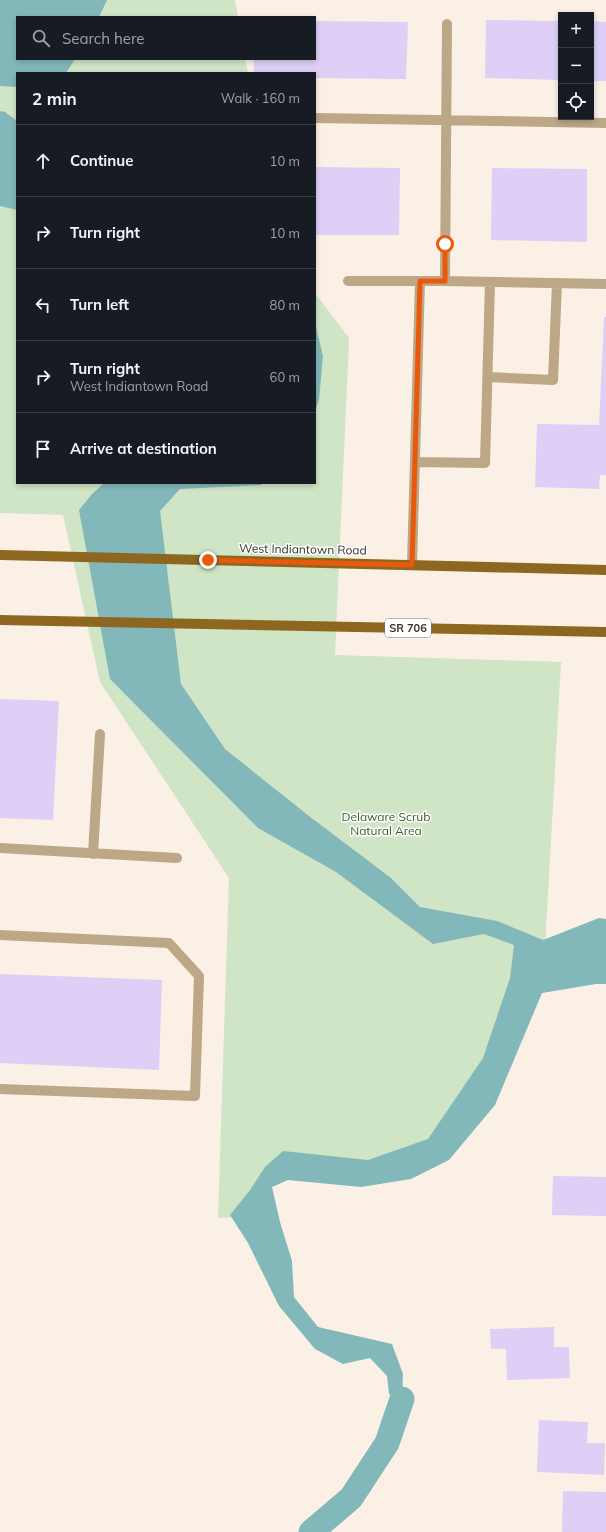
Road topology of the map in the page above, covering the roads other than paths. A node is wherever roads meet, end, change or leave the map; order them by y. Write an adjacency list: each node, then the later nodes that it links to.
1 (447, 24): 3 (lane)
2 (316, 118): 3 (lane)
3 (446, 120): 4 (lane); 7 (lane)
4 (606, 123)
5 (348, 281): 6 (lane)
6 (420, 281): 7 (lane); 12 (lane)
7 (445, 281): 8 (lane)
8 (490, 282): 9 (lane); 11 (lane)
9 (557, 284): 10 (lane); 11 (lane)
10 (606, 284)
11 (488, 377): 12 (lane)
12 (415, 462): 14 (lane)
13 (0, 555): 14 (main road, West Indiantown Road)
14 (412, 565): 15 (main road, West Indiantown Road)
15 (606, 570)
16 (0, 620): 17 (main road, SR 706)
17 (606, 632)
18 (100, 734): 20 (lane)
19 (0, 848): 20 (lane)
20 (93, 854): 21 (lane)
21 (177, 858)
22 (0, 935): 23 (lane)
23 (0, 1089)

